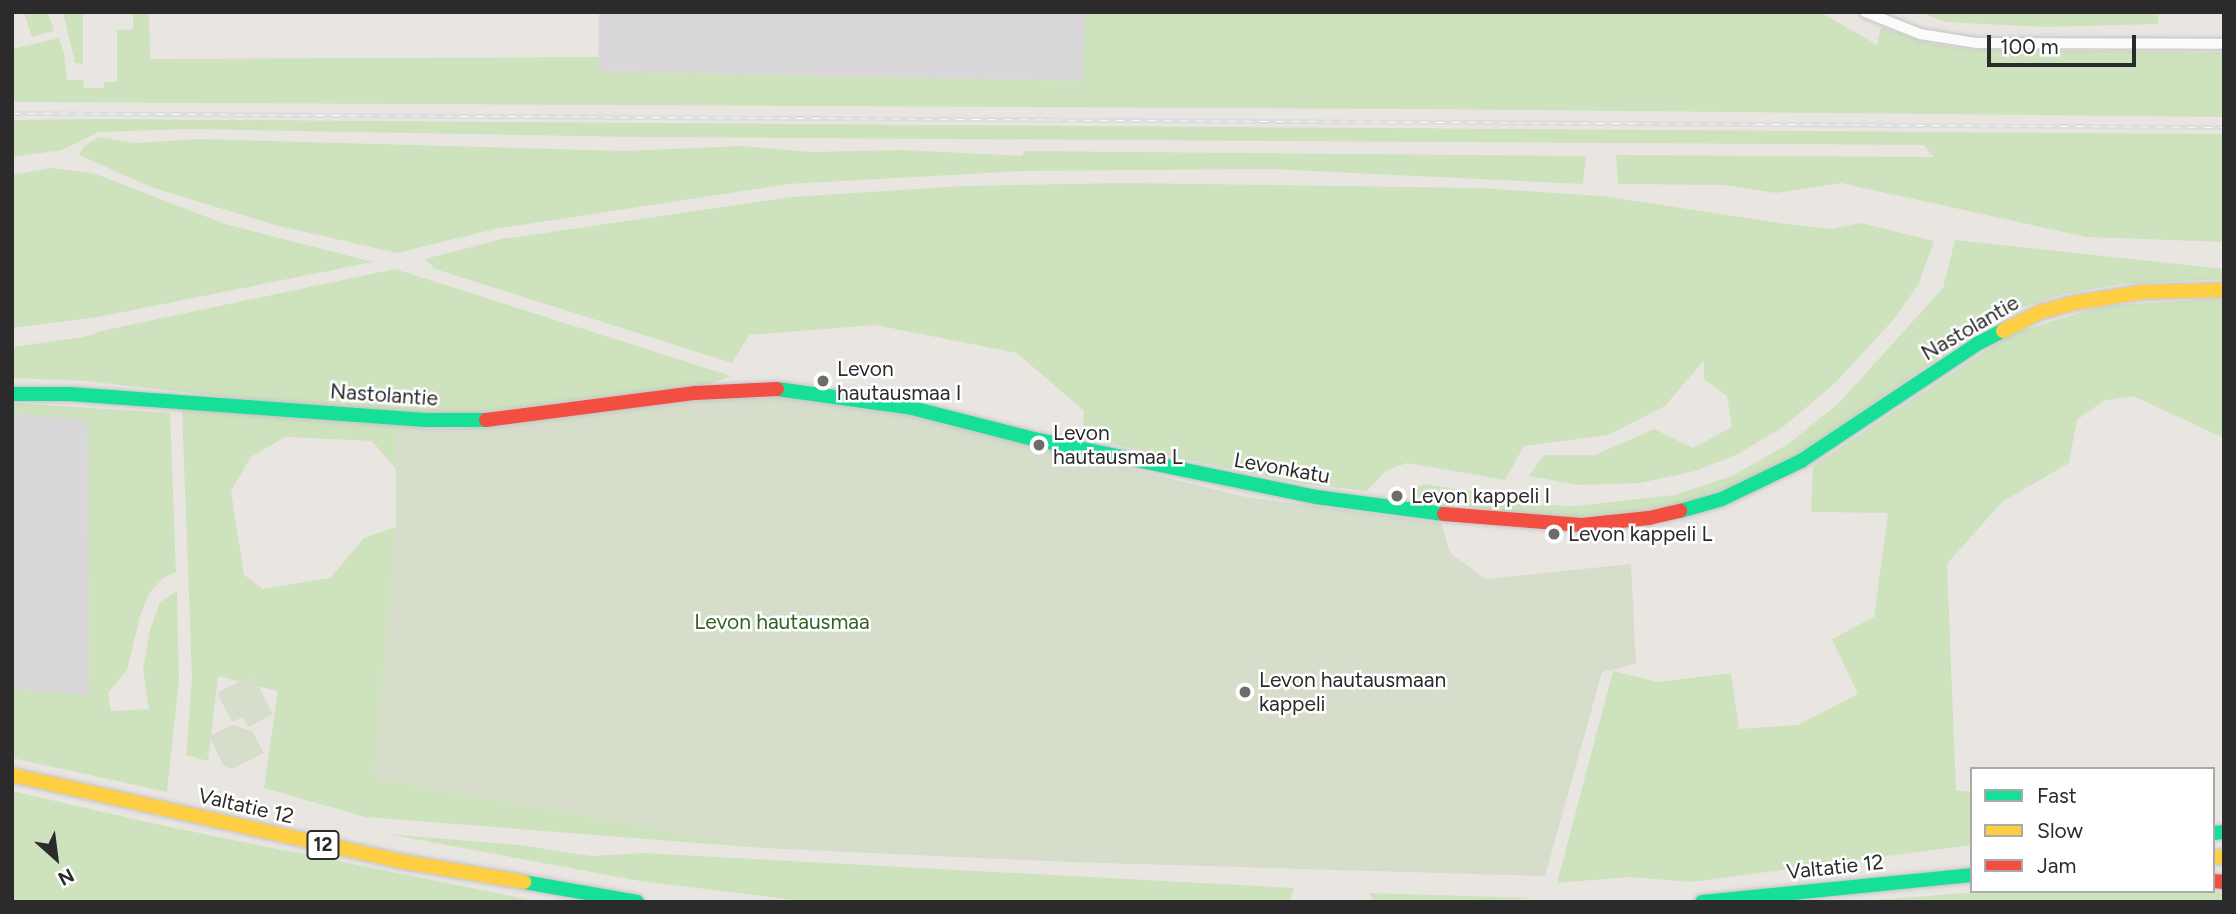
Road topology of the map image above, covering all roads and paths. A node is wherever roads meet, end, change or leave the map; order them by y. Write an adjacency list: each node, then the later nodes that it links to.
1 (1865, 12): 2 (street)
2 (2224, 44)
3 (2224, 290): 6 (main road, Nastolantie)
4 (751, 388): 5 (main road, Nastolantie); 6 (main road, Levonkatu)
5 (12, 394)
6 (1801, 461)
7 (12, 775): 12 (main road, Valtatie 12 / 12)
8 (1970, 865): 11 (main road)
9 (1970, 875): 11 (main road, Valtatie 12)
10 (1970, 884): 11 (main road)
11 (1772, 894): 13 (main road, Valtatie 12)
12 (637, 902)
13 (1702, 902)

